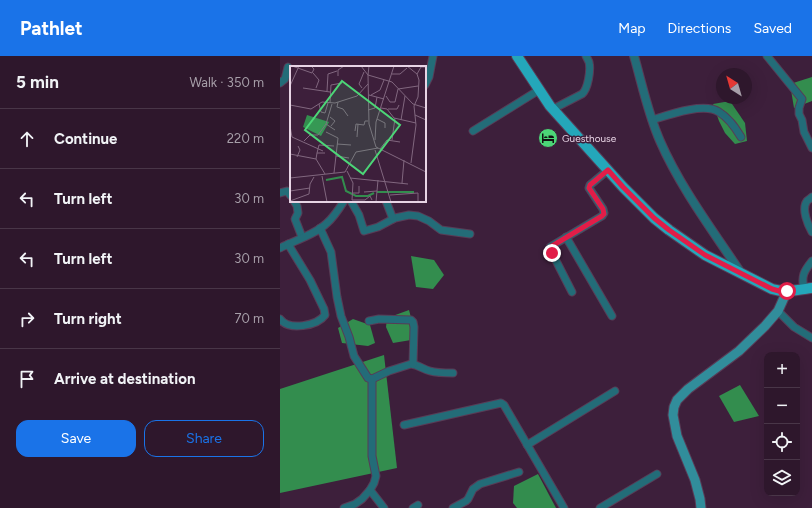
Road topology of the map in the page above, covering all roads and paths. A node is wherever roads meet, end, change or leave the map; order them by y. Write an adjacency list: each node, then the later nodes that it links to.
1 (433, 56): 8 (street)
2 (517, 56): 9 (main road)
3 (586, 56): 10 (street)
4 (634, 56): 11 (street)
5 (768, 56): 14 (street)
6 (288, 66): 7 (street)
7 (280, 83)
8 (426, 83)
9 (539, 90): 10 (main road); 12 (street)
10 (552, 109): 15 (main road)
11 (652, 120): 13 (street); 32 (street)
12 (473, 131)
13 (741, 138)
14 (812, 148)
15 (608, 170): 28 (street); 32 (main road)
16 (280, 193): 17 (street)
17 (290, 195)
18 (812, 198): 25 (street)
19 (295, 202): 27 (street)
20 (343, 202): 24 (street)
21 (352, 202): 23 (street)
22 (386, 202): 23 (street)
23 (393, 219): 26 (street)
24 (320, 228): 27 (street); 43 (street)
25 (812, 232)
26 (470, 234)
27 (302, 237): 29 (street)
28 (566, 237): 35 (street); 37 (street)
29 (288, 244): 30 (street); 38 (street)
30 (280, 247)
31 (812, 260): 33 (street)
32 (742, 274): 34 (main road)
33 (808, 289): 34 (main road)
34 (787, 291): 36 (main road)
35 (572, 292)
36 (778, 311): 40 (street); 55 (main road)
37 (612, 316)
38 (280, 319)
39 (369, 321): 41 (street)
40 (812, 338)
41 (413, 364): 42 (street); 43 (street)
42 (453, 373)
43 (372, 379): 49 (street)
44 (615, 391): 46 (street)
45 (404, 425): 46 (street)
46 (527, 445): 53 (street)
47 (519, 472): 52 (street)
48 (657, 474): 54 (street)
49 (370, 490): 50 (street); 51 (street)
50 (344, 508)
51 (384, 508)
52 (453, 508)
53 (564, 508)
54 (600, 508)
55 (701, 508)

